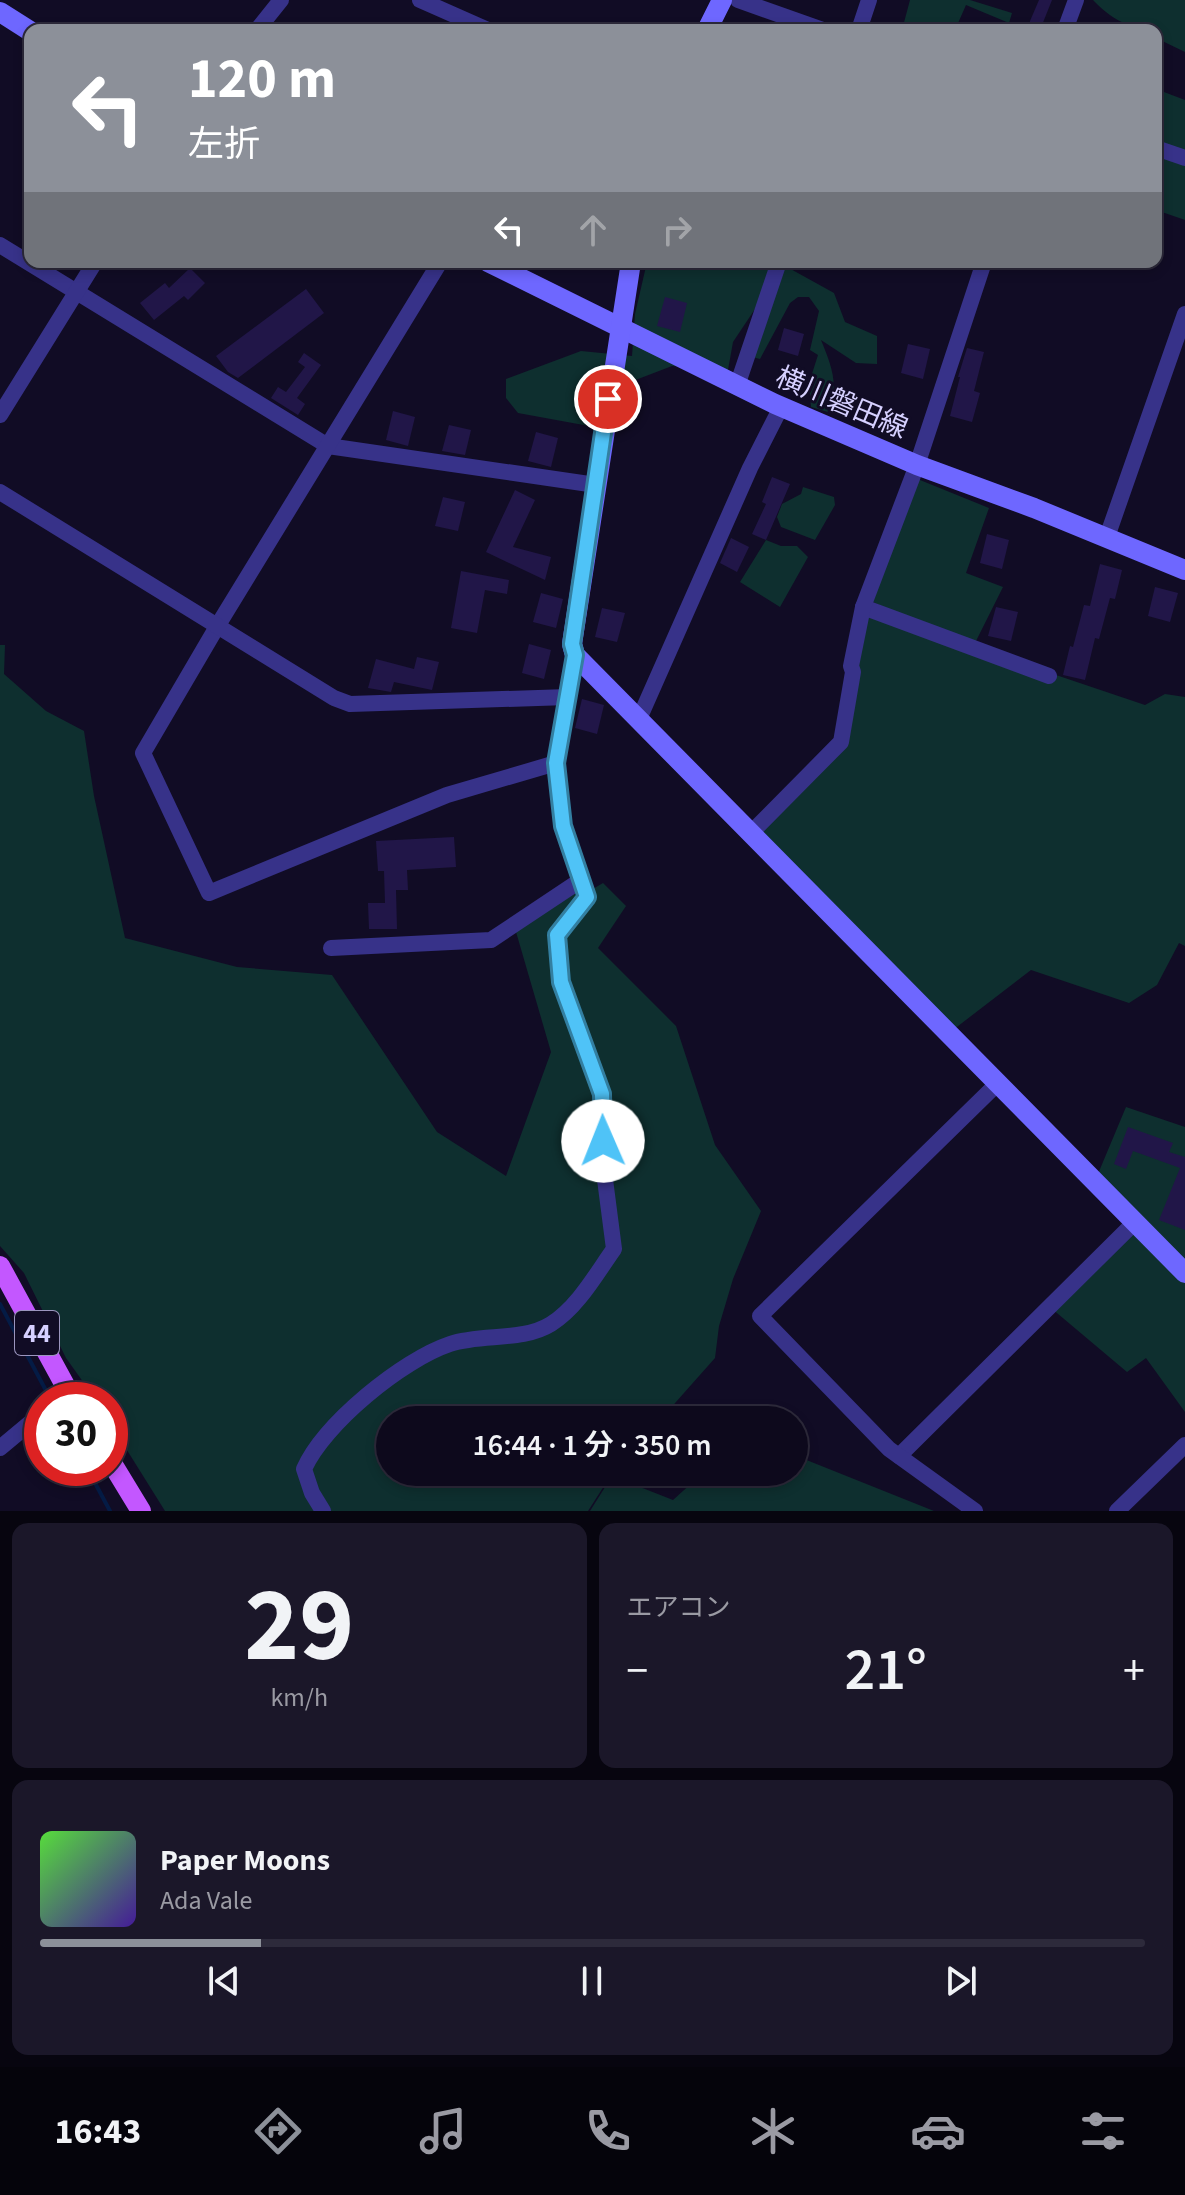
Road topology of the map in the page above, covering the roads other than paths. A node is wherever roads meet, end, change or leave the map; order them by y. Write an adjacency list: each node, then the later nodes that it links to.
1 (281, 0): 8 (street)
2 (420, 0): 9 (street)
3 (722, 0): 10 (street)
4 (738, 0): 11 (street)
5 (869, 0): 12 (street)
6 (1076, 0): 13 (street)
7 (0, 12): 14 (street)
8 (262, 24)
9 (474, 24)
10 (710, 24)
11 (806, 24)
12 (861, 24)
13 (1067, 24)
14 (24, 27)
15 (1162, 150): 16 (street)
16 (1185, 158)
17 (0, 245): 18 (street)
18 (24, 259)
19 (38, 268): 26 (street)
20 (91, 268): 26 (street)
21 (436, 268): 32 (street)
22 (500, 268): 28 (street, 横川磐田線)
23 (630, 268): 28 (street)
24 (777, 268): 29 (street)
25 (982, 268): 33 (street)
26 (77, 291): 31 (street); 32 (street)
27 (1185, 314): 36 (street)
28 (619, 327): 29 (street, 横川磐田線); 34 (street)
29 (737, 386): 30 (street, 横川磐田線)
30 (781, 407): 33 (street, 横川磐田線); 43 (street)
31 (0, 415)
32 (328, 446): 34 (street); 39 (street)
33 (917, 465): 36 (street, 横川磐田線); 38 (street)
34 (596, 485): 40 (street)
35 (0, 492): 39 (street)
36 (1107, 537): 37 (street, 横川磐田線)
37 (1185, 570)
38 (863, 607): 41 (street); 45 (street)
39 (218, 625): 42 (street); 44 (street)
40 (575, 655): 42 (street); 43 (street)
41 (1049, 676)
42 (568, 697): 44 (street)
43 (639, 719): 45 (street)
44 (556, 763): 46 (street)
45 (751, 833): 48 (street)
46 (581, 880): 47 (street); 59 (street)
47 (331, 948)
48 (998, 1083): 49 (street); 56 (street)
49 (1135, 1222): 51 (street); 56 (street)
50 (0, 1266): 52 (main road, 44)
51 (1185, 1273)
52 (61, 1382)
53 (24, 1425): 54 (street)
54 (3, 1439)
55 (1185, 1445): 61 (street)
56 (899, 1456): 60 (street)
57 (126, 1486): 58 (main road)
58 (141, 1511)
59 (323, 1511)
60 (975, 1511)
61 (1117, 1511)

